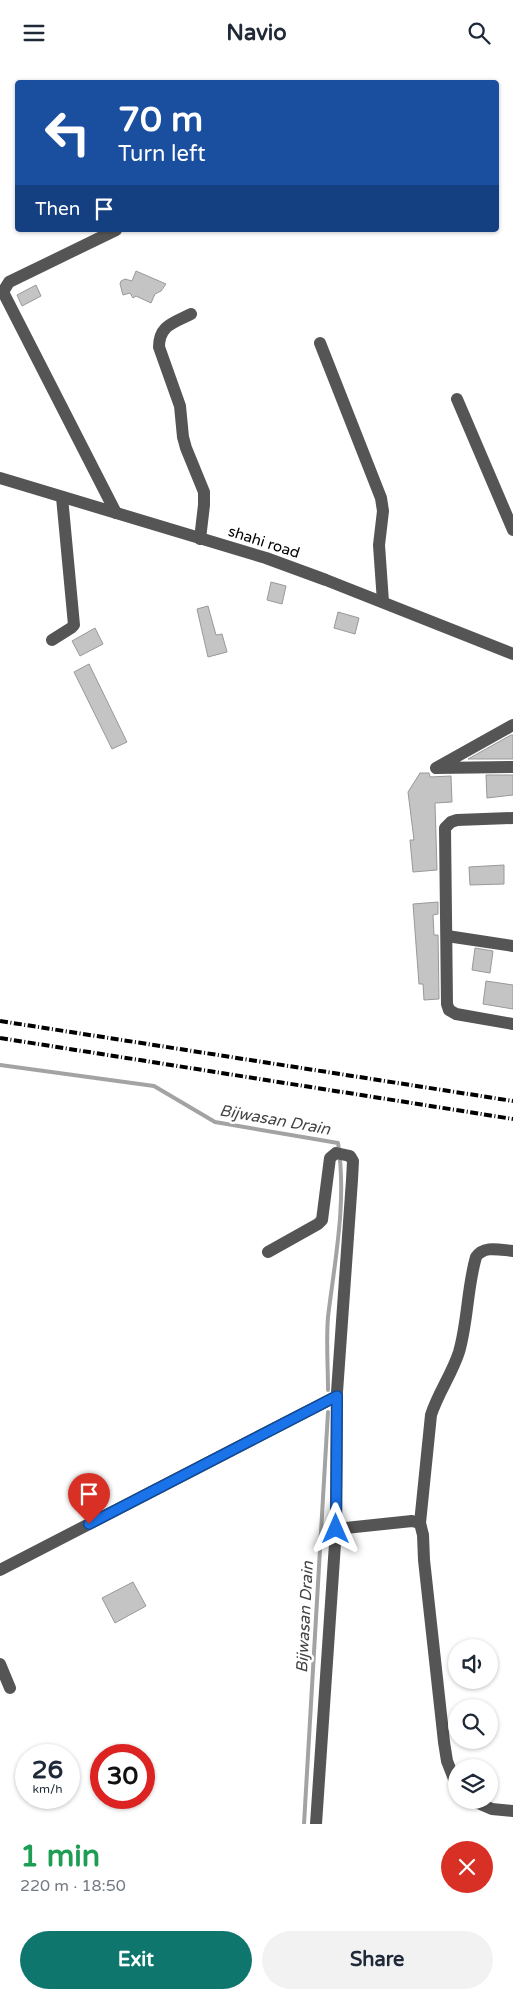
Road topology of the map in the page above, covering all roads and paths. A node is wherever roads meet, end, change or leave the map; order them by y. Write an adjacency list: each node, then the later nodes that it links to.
1 (112, 232): 7 (street)
2 (191, 314): 9 (street)
3 (320, 343): 10 (street)
4 (457, 399): 8 (street)
5 (0, 478): 6 (street, shahi road)
6 (62, 497): 7 (street, shahi road); 11 (street)
7 (116, 513): 9 (street, shahi road)
8 (513, 530)
9 (200, 539): 10 (street, shahi road)
10 (382, 602): 12 (street, shahi road)
11 (52, 640)
12 (513, 654)
13 (513, 725): 14 (street)
14 (513, 767)
15 (513, 818): 16 (street)
16 (447, 936): 17 (street); 18 (street)
17 (513, 946)
18 (513, 1024)
19 (513, 1251): 22 (street)
20 (268, 1252): 21 (street)
21 (337, 1396): 23 (street); 24 (street)
22 (420, 1523): 23 (street); 27 (street)
23 (336, 1529): 30 (street)
24 (0, 1570)
25 (0, 1664): 26 (street)
26 (10, 1688)
27 (448, 1764)
28 (492, 1809): 29 (street)
29 (513, 1811)
30 (316, 1824)

